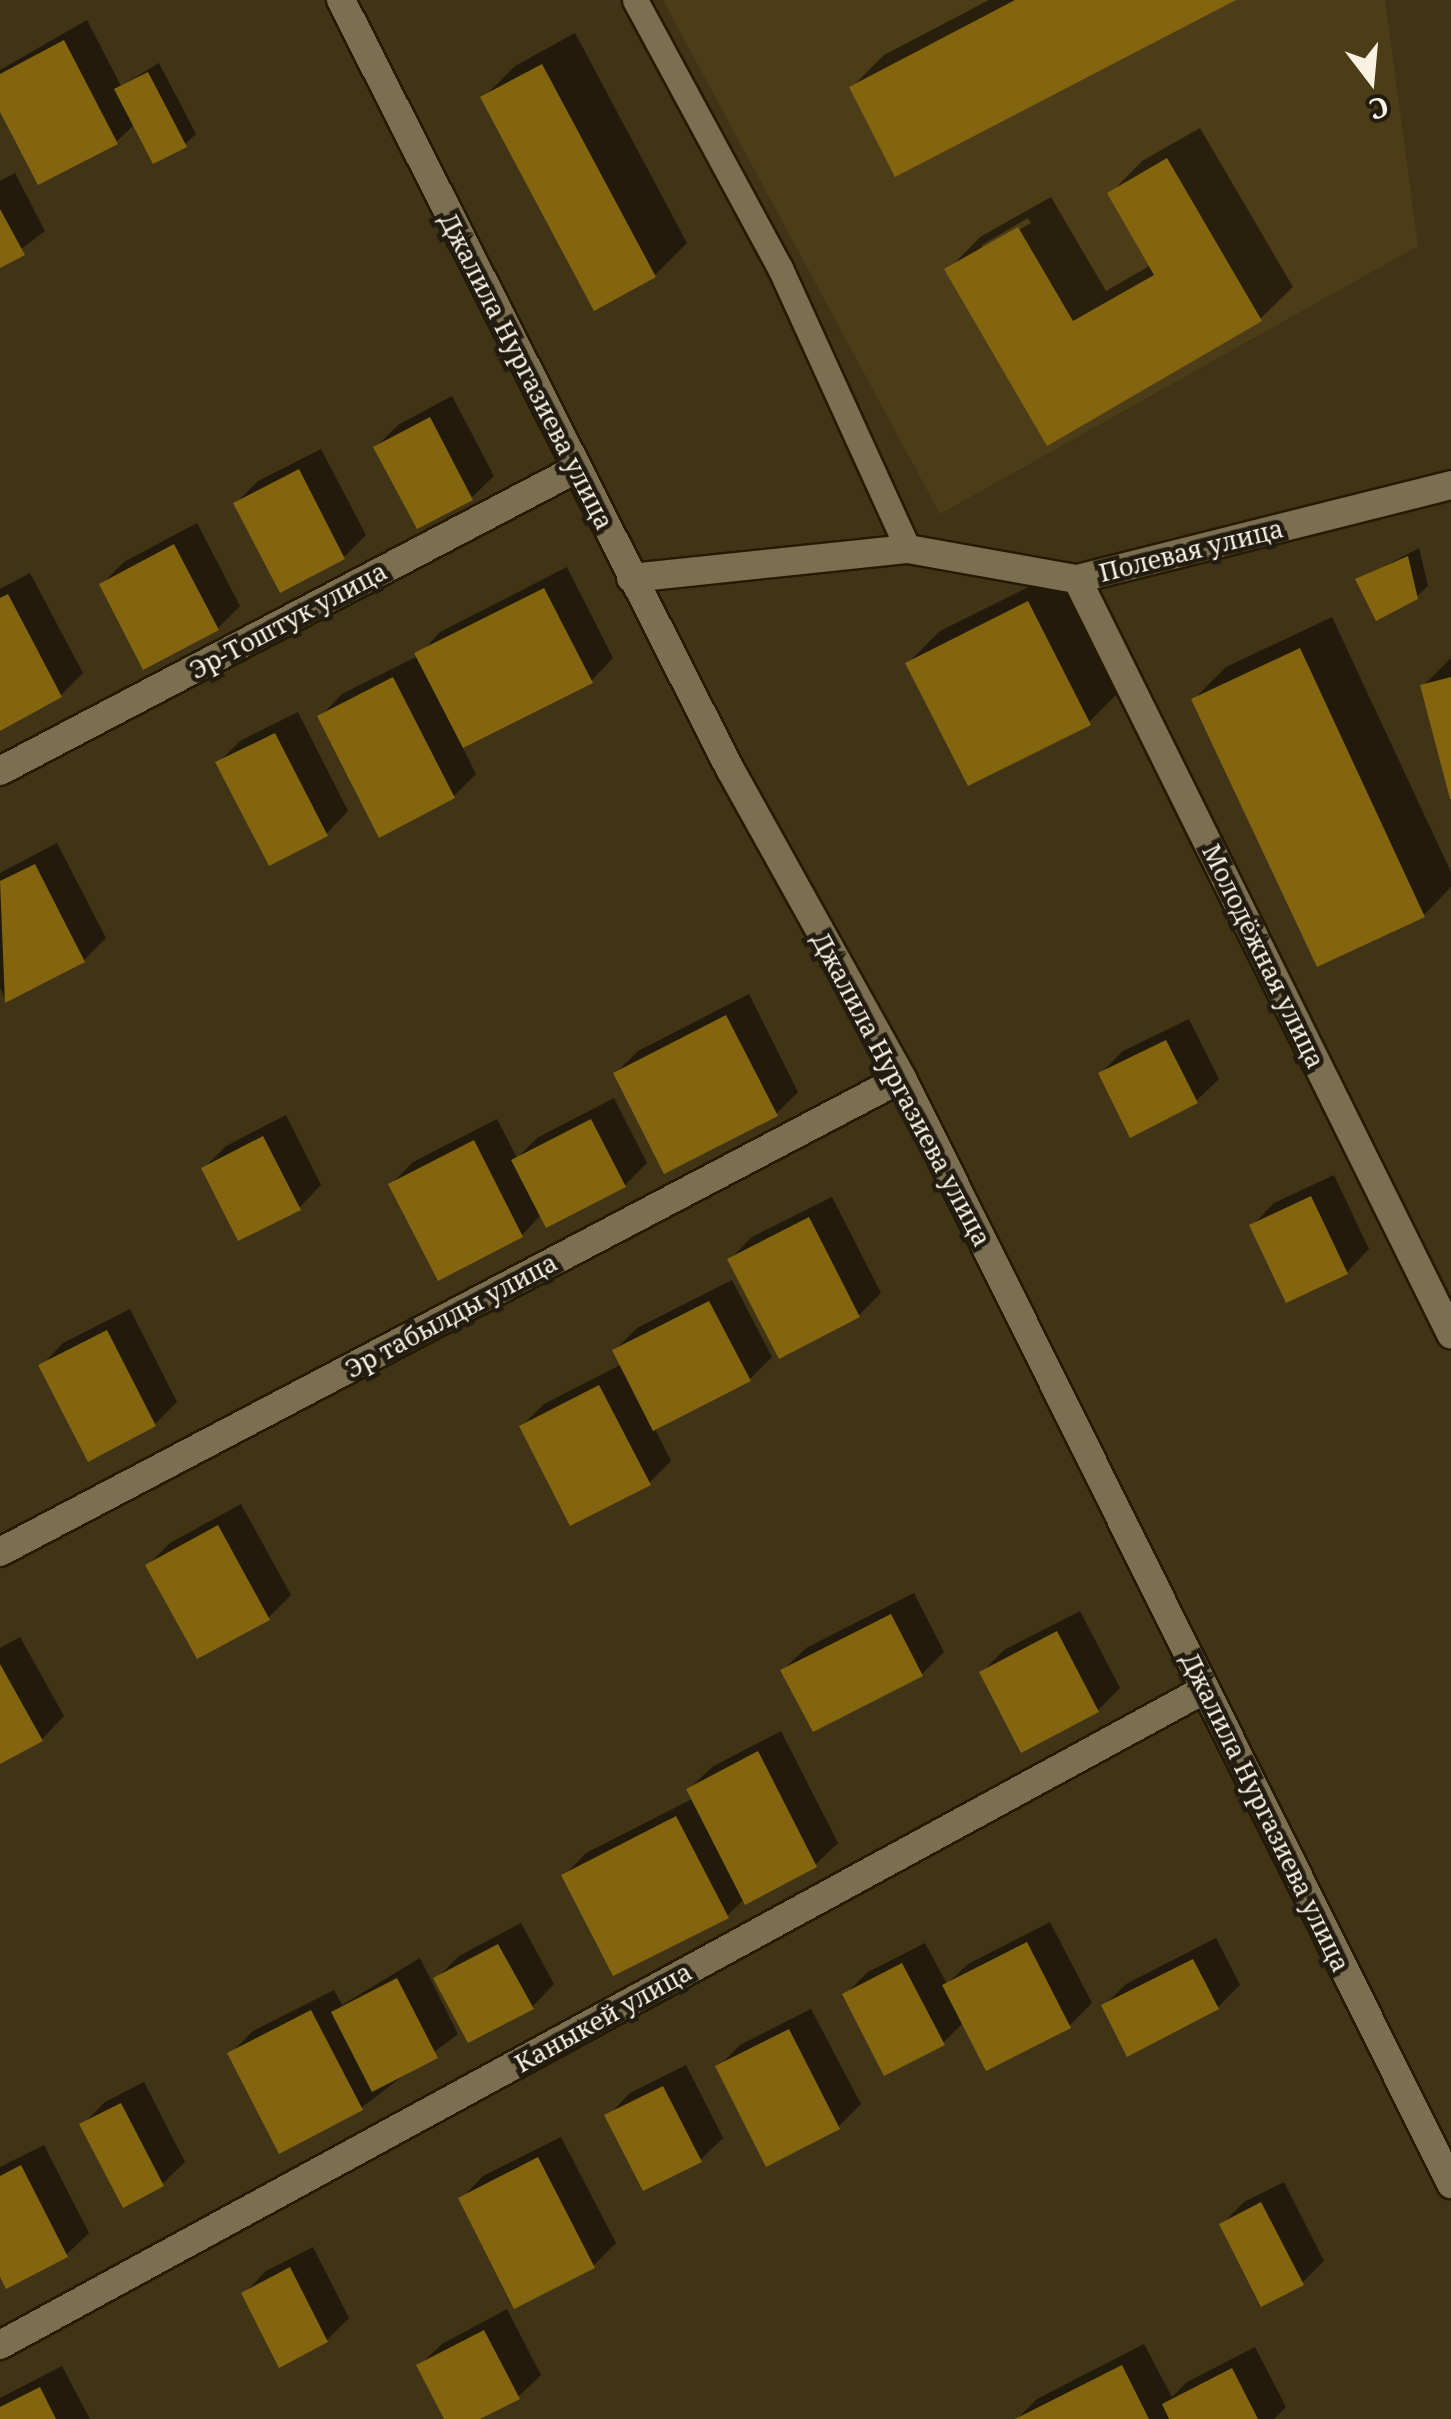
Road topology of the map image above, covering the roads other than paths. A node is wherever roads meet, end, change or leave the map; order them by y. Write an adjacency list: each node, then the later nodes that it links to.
1 (340, 0): 3 (street, Джалила Нургазиева улица)
2 (634, 0): 5 (lane)
3 (576, 469): 6 (street, Джалила Нургазиева улица); 8 (street, Эр-Тоштук улица)
4 (1451, 485): 7 (street, Полевая улица)
5 (908, 549): 6 (street, Полевая улица); 7 (street, Полевая улица)
6 (631, 578): 9 (street, Джалила Нургазиева улица)
7 (1077, 578): 10 (street, Молодёжная улица)
8 (0, 771)
9 (902, 1078): 11 (street, Эр табылды улица); 12 (street, Джалила Нургазиева улица)
10 (1451, 1334)
11 (0, 1552)
12 (1205, 1690): 13 (street, Джалила Нургазиева улица); 14 (street, Каныкей улица)
13 (1451, 2184)
14 (0, 2346)

